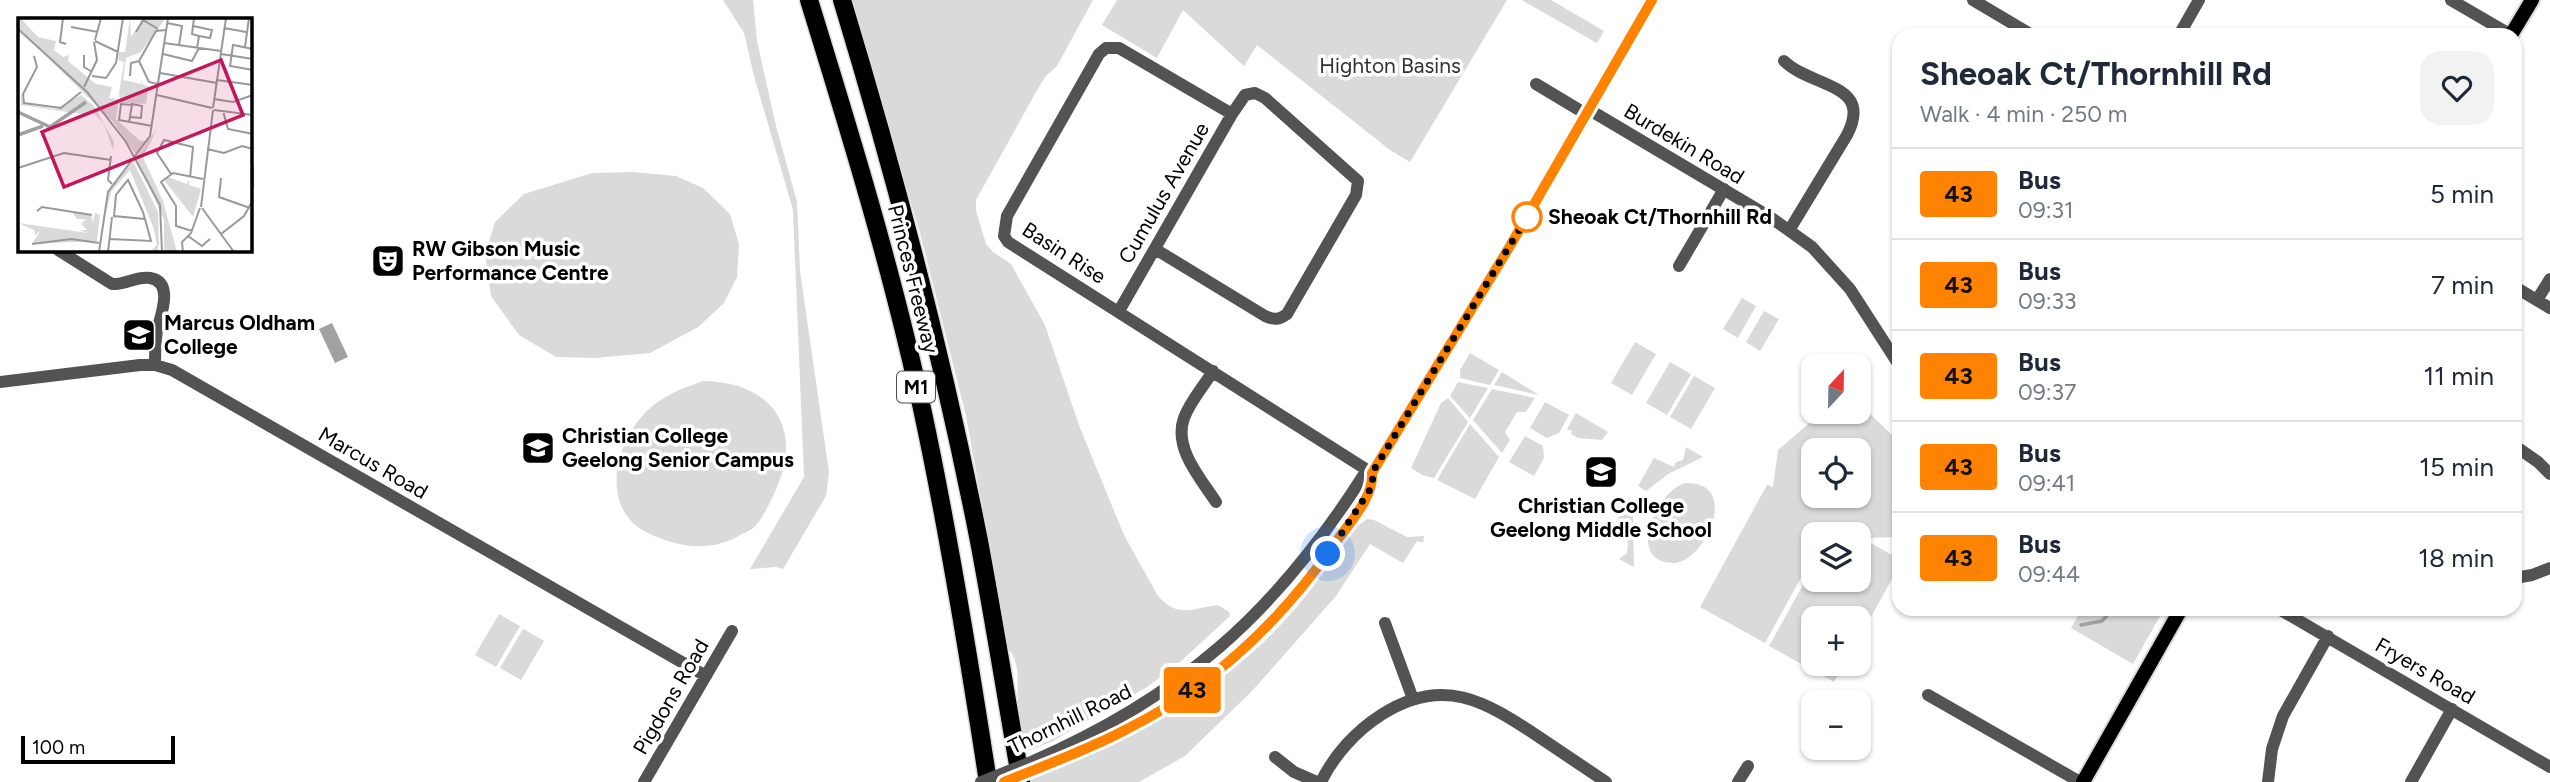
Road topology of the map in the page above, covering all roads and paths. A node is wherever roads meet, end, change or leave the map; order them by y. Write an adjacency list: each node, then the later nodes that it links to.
1 (809, 0): 51 (highway, Princes Freeway / M1)
2 (842, 0): 48 (highway, Princes Freeway / M1)
3 (1652, 0): 14 (street, Thornhill Road)
4 (1973, 0): 8 (street)
5 (2199, 0): 9 (street)
6 (2451, 0): 10 (street)
7 (2532, 0): 11 (main road)
8 (2020, 28)
9 (2183, 28)
10 (2499, 28)
11 (2515, 28)
12 (1784, 61): 17 (street)
13 (1536, 84): 14 (street, Burdekin Road)
14 (1587, 111): 16 (street, Burdekin Road); 31 (street, Thornhill Road)
15 (1232, 114): 18 (street, Cumulus Avenue); 18 (street, Cumulus Avenue); 25 (street, Basin Rise)
16 (1724, 189): 17 (street, Burdekin Road); 20 (street)
17 (1790, 229): 26 (street, Burdekin Road)
18 (1154, 249): 25 (street, Cumulus Avenue)
19 (61, 252): 27 (street)
20 (1679, 266)
21 (2550, 279): 23 (street)
22 (2522, 291): 23 (street)
23 (2537, 300): 24 (street)
24 (2550, 308)
25 (1119, 311): 28 (street, Basin Rise)
26 (1892, 354)
27 (155, 365): 29 (street, Marcus Road); 41 (street, Marcus Road)
28 (1213, 371): 31 (street, Basin Rise); 33 (street)
29 (0, 382)
30 (2522, 451): 32 (street)
31 (1372, 473): 48 (street, Thornhill Road)
32 (2550, 474)
33 (1216, 502)
34 (2550, 568): 35 (street)
35 (2522, 577)
36 (2177, 616): 56 (main road)
37 (2292, 616): 40 (street, Fryers Road)
38 (1385, 623): 43 (street)
39 (732, 631): 41 (street, Pigdons Road)
40 (2328, 636): 44 (street, Fryers Road); 57 (street)
41 (706, 676): 49 (street, Pigdons Road)
42 (1928, 695): 56 (street)
43 (1413, 698): 53 (street); 54 (street)
44 (2452, 709): 47 (street, Fryers Road); 58 (street)
45 (1275, 757): 53 (street)
46 (1748, 766): 55 (street)
47 (2550, 767)
48 (1026, 772): 50 (street, Thornhill Road, bridge); 52 (street, Thornhill Road, bridge)
49 (644, 782)
50 (981, 782)
51 (988, 782)
52 (1004, 782)
53 (1319, 782)
54 (1606, 782)
55 (1738, 782)
56 (2081, 782)
57 (2268, 782)
58 (2412, 782)

